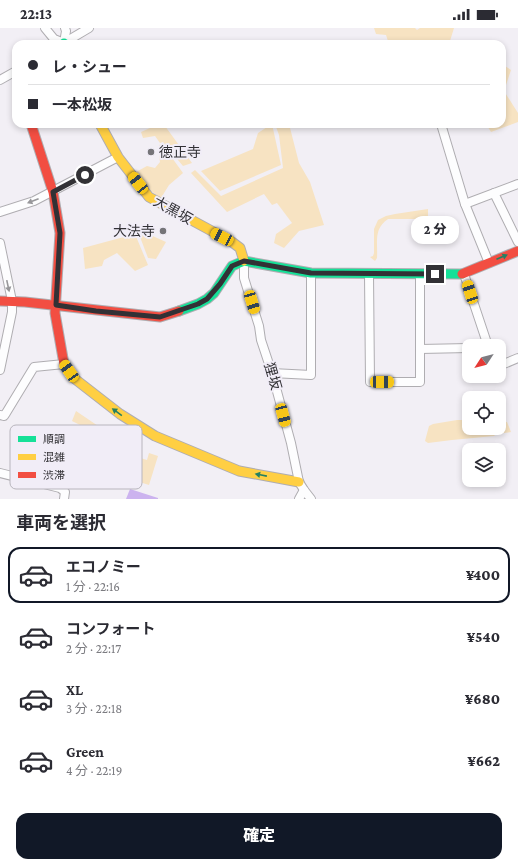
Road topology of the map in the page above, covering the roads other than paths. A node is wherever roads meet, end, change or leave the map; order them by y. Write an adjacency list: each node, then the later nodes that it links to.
1 (45, 28): 4 (street)
2 (65, 28): 5 (street)
3 (89, 28): 6 (street)
4 (56, 40)
5 (64, 40)
6 (70, 40)
7 (12, 73): 8 (street)
8 (0, 80)
9 (32, 128): 14 (street)
10 (102, 128): 12 (street, 大黒坂)
11 (443, 128): 16 (street)
12 (118, 157): 14 (street); 20 (street, 大黒坂)
13 (518, 184): 15 (street)
14 (53, 192): 17 (street, one-way to 17); 31 (street)
15 (494, 193): 16 (street); 18 (street)
16 (466, 204): 23 (street)
17 (0, 212)
18 (518, 242)
19 (0, 243): 30 (street, one-way to 30)
20 (240, 248): 22 (street); 24 (street, 大黒坂)
21 (518, 251): 23 (street, one-way to 21)
22 (244, 261): 24 (street); 31 (street); 39 (street, 狸坂)
23 (489, 263): 28 (street)
24 (259, 264): 25 (street)
25 (311, 273): 26 (street); 39 (street)
26 (369, 274): 27 (street); 33 (street)
27 (420, 274): 28 (street); 33 (street)
28 (464, 274): 32 (street)
29 (0, 301): 30 (street)
30 (12, 301): 31 (street); 38 (street)
31 (56, 305): 37 (street)
32 (486, 339)
33 (420, 348): 34 (street)
34 (462, 348)
35 (518, 358): 36 (street)
36 (506, 363)
37 (64, 364): 40 (street); 41 (street, one-way to 37)
38 (0, 370)
39 (272, 373): 45 (street, 狸坂)
40 (0, 415)
41 (138, 425)
42 (142, 428): 45 (street, one-way to 42)
43 (0, 473): 44 (street)
44 (10, 476)
45 (299, 482): 47 (street, 狸坂)
46 (61, 489): 48 (street)
47 (304, 490): 49 (street); 50 (street, 狸坂)
48 (64, 499)
49 (299, 499)
50 (311, 499)

